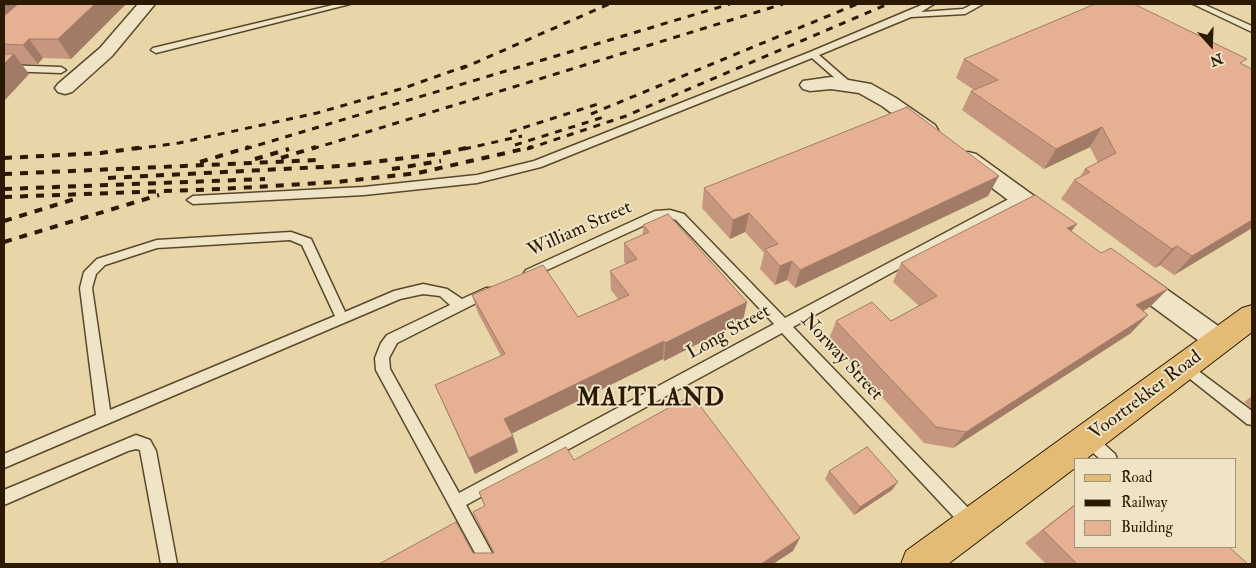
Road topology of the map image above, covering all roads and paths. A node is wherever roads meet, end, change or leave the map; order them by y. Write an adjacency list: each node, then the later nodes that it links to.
1 (147, 4): 14 (street)
2 (346, 4): 8 (lane)
3 (930, 4): 6 (lane)
4 (979, 4): 6 (lane)
5 (1197, 4): 7 (lane)
6 (906, 16): 9 (lane)
7 (1252, 29)
8 (156, 50)
9 (813, 54): 12 (lane); 16 (lane)
10 (4, 68): 11 (lane)
11 (61, 70)
12 (846, 84): 13 (street); 15 (street)
13 (810, 85)
14 (65, 88)
15 (1020, 197): 18 (street); 23 (lane, Long Street)
16 (192, 200)
17 (680, 217): 20 (lane, William Street); 23 (lane, Norway Street)
18 (1069, 232)
19 (1117, 267): 24 (street)
20 (460, 305): 22 (lane); 33 (lane, William Street)
21 (1252, 316): 24 (main road, Voortrekker Road)
22 (342, 318): 26 (lane); 26 (lane)
23 (784, 324): 33 (lane, Long Street); 34 (lane, Norway Street)
24 (1219, 341): 25 (main road, Voortrekker Road)
25 (1185, 367): 27 (lane); 28 (main road, Voortrekker Road)
26 (104, 419): 30 (lane)
27 (1252, 419)
28 (1099, 449): 29 (main road, Voortrekker Road)
29 (1084, 458)
30 (4, 461)
31 (1074, 464): 34 (main road, Voortrekker Road)
32 (4, 498): 35 (lane)
33 (457, 502): 36 (lane)
34 (972, 525): 37 (main road, Voortrekker Road)
35 (169, 564)
36 (490, 564)
37 (919, 564)

